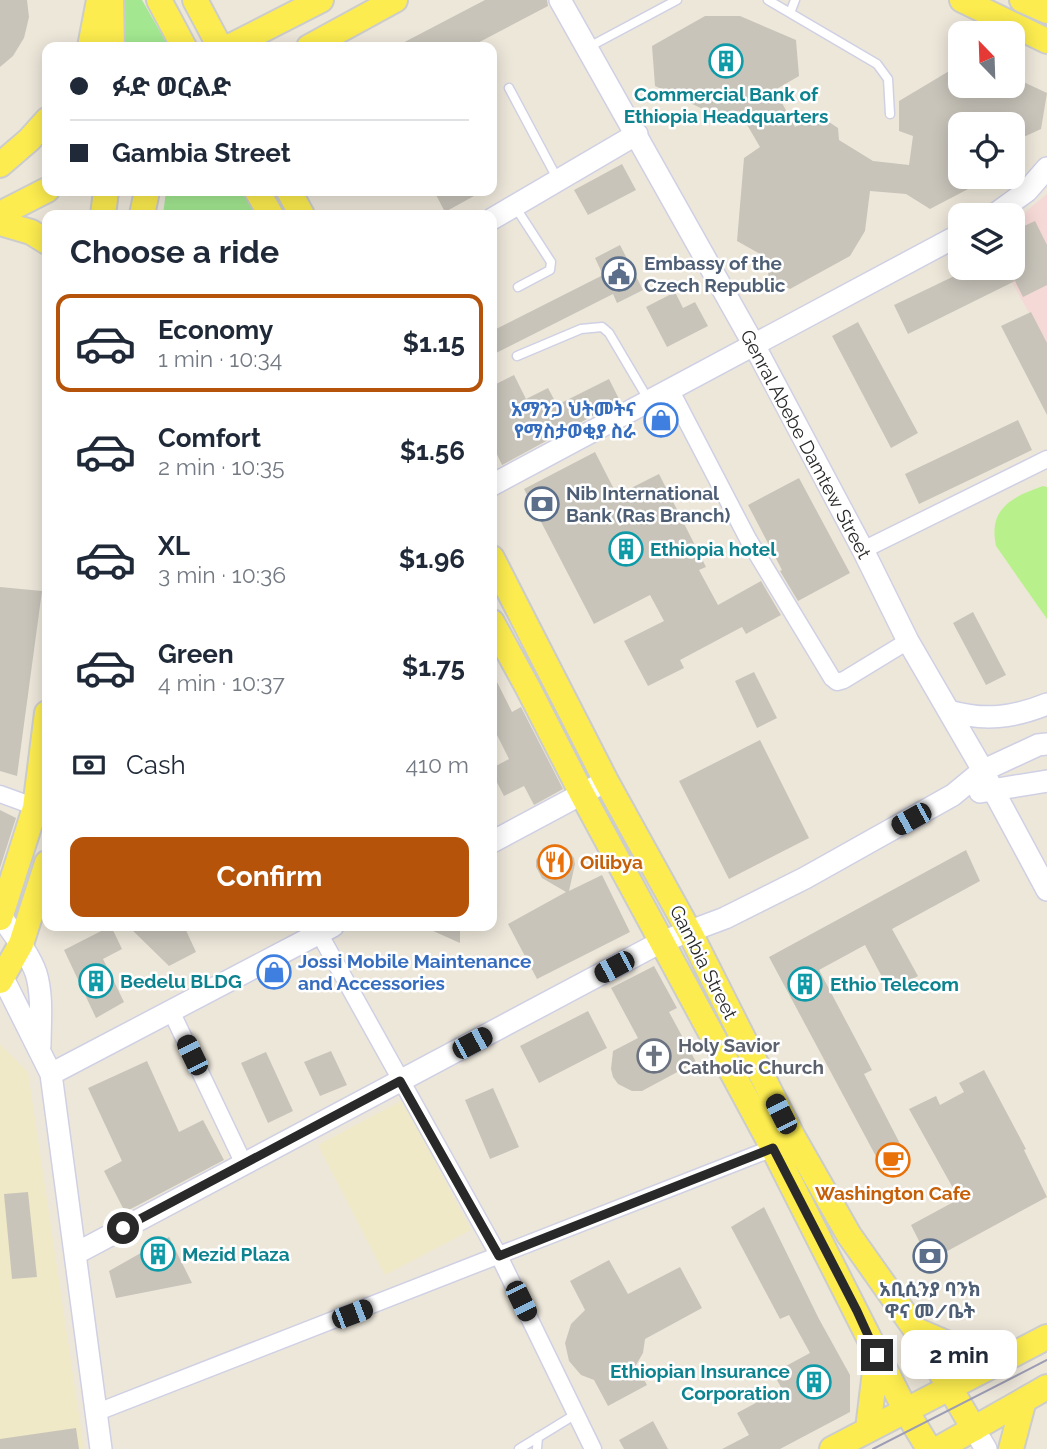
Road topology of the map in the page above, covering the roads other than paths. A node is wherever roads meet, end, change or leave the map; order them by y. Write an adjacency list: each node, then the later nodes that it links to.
1 (99, 0): 16 (main road)
2 (111, 0): 17 (main road)
3 (159, 0): 18 (main road)
4 (195, 0): 19 (main road)
5 (321, 0): 20 (main road)
6 (395, 0): 21 (main road)
7 (560, 0): 22 (main road, Genral Abebe Damtew Street)
8 (677, 0): 22 (lane)
9 (768, 0): 14 (lane)
10 (795, 0): 14 (lane)
11 (962, 0): 15 (main road)
12 (1022, 0): 13 (main road)
13 (1047, 12)
14 (790, 13): 24 (lane)
15 (1047, 41)
16 (91, 42)
17 (112, 42)
18 (181, 42)
19 (217, 42)
20 (239, 42)
21 (318, 42)
22 (587, 48): 26 (main road, Genral Abebe Damtew Street)
23 (509, 88): 31 (lane)
24 (890, 114)
25 (42, 126): 28 (main road)
26 (637, 134): 31 (main road); 41 (main road, Genral Abebe Damtew Street)
27 (42, 148): 30 (main road)
28 (0, 165)
29 (1047, 168): 33 (main road)
30 (0, 171)
31 (558, 180): 34 (main road)
32 (42, 193): 35 (main road)
33 (1010, 203)
34 (515, 205): 36 (main road); 40 (lane)
35 (0, 214)
36 (497, 216)
37 (0, 223): 38 (main road)
38 (42, 239)
39 (948, 241): 41 (main road)
40 (518, 288)
41 (754, 345): 43 (main road); 47 (main road, Genral Abebe Damtew Street)
42 (517, 356): 44 (lane)
43 (671, 391): 44 (main road); 50 (street)
44 (650, 402): 46 (main road)
45 (1047, 459): 47 (street)
46 (497, 482)
47 (863, 550): 50 (main road, Genral Abebe Damtew Street)
48 (497, 568): 55 (main road, Gambia Street)
49 (497, 631): 59 (main road, Gambia Street)
50 (908, 641): 52 (main road, Genral Abebe Damtew Street)
51 (1047, 704): 52 (main road)
52 (949, 711): 54 (main road, Genral Abebe Damtew Street)
53 (1044, 741): 54 (main road)
54 (982, 771): 57 (main road, Genral Abebe Damtew Street); 60 (main road)
55 (606, 781): 59 (main road); 68 (main road, Gambia Street)
56 (1047, 781): 57 (main road)
57 (993, 790): 60 (main road); 64 (main road, Genral Abebe Damtew Street)
58 (0, 794): 61 (street)
59 (582, 794): 62 (main road); 69 (main road, Gambia Street)
60 (953, 795): 68 (main road)
61 (41, 810): 65 (main road)
62 (497, 839)
63 (42, 879): 70 (main road)
64 (1047, 890)
65 (1, 917): 70 (main road)
66 (322, 931): 72 (main road)
67 (327, 931): 75 (street)
68 (690, 933): 69 (main road); 80 (main road, Gambia Street)
69 (661, 942): 75 (main road); 76 (main road, Gambia Street)
70 (21, 944): 71 (main road); 73 (main road)
71 (1, 976): 73 (main road)
72 (171, 1011): 74 (main road); 77 (street)
73 (40, 1052): 74 (main road)
74 (51, 1074): 78 (main road)
75 (400, 1081): 77 (main road); 79 (street)
76 (773, 1148): 79 (street); 82 (main road, Gambia Street)
77 (244, 1164): 78 (main road)
78 (75, 1254): 88 (main road)
79 (499, 1256): 88 (street); 89 (street)
80 (916, 1330): 83 (main road); 85 (main road, Gambia Street)
81 (1047, 1337): 83 (main road)
82 (877, 1355): 87 (main road, Gambia Street); 90 (main road)
83 (1004, 1360): 85 (main road)
84 (1047, 1387): 86 (main road)
85 (949, 1388): 87 (main road); 92 (main road, Gambia Street)
86 (1024, 1400): 92 (main road); 100 (main road)
87 (905, 1409): 90 (main road); 98 (main road, Gambia Street)
88 (96, 1413): 93 (main road)
89 (576, 1414): 91 (lane); 96 (street)
90 (868, 1429): 97 (main road)
91 (538, 1437): 94 (lane); 95 (lane)
92 (980, 1439): 99 (main road)
93 (101, 1449)
94 (519, 1449)
95 (537, 1449)
96 (593, 1449)
97 (832, 1449)
98 (929, 1449)
99 (938, 1449)
100 (1011, 1449)

